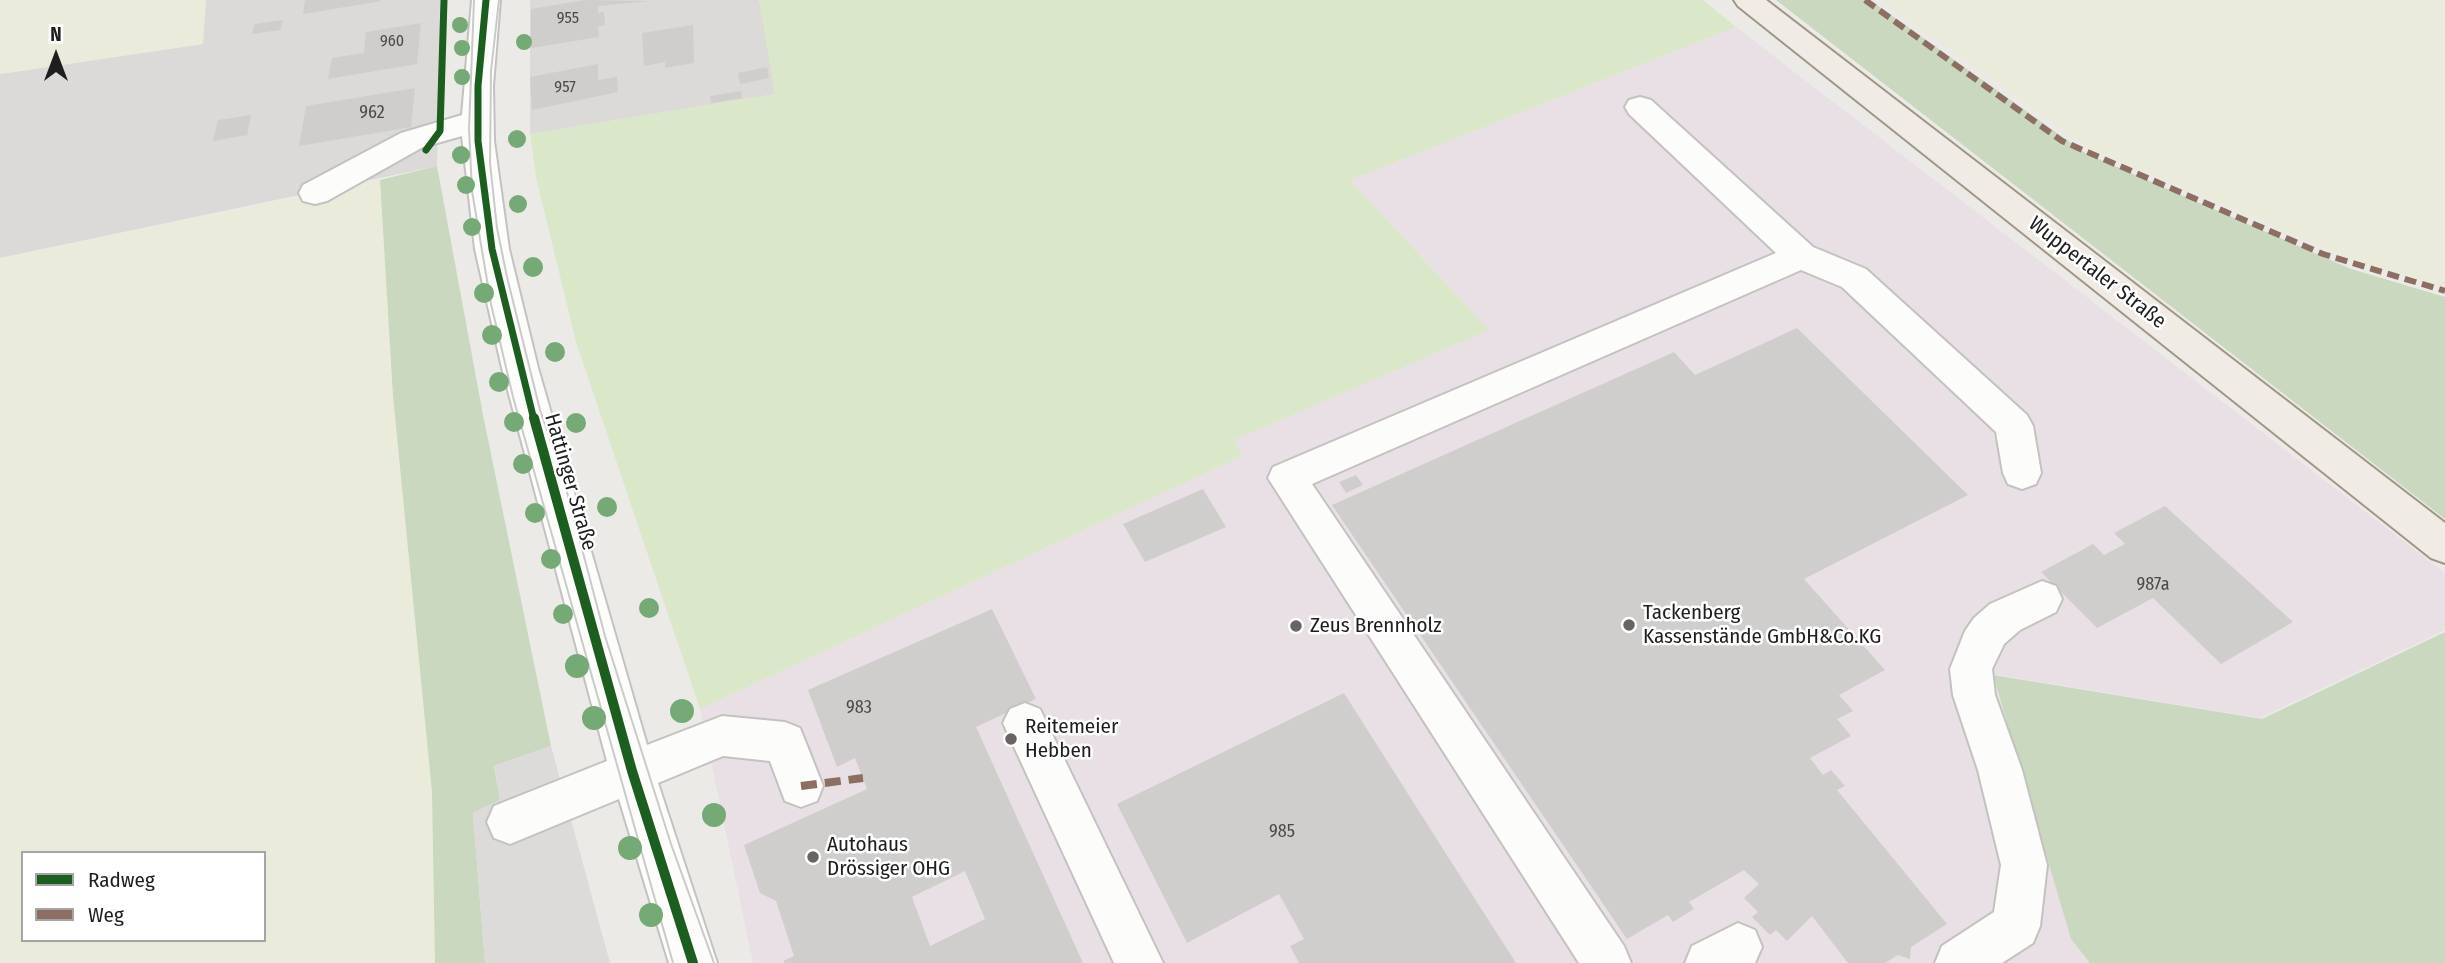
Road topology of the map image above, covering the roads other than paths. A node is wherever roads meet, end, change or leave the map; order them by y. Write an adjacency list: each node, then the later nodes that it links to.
1 (486, 0): 4 (street, Hattinger Straße)
2 (1748, 0): 8 (main road, Wuppertaler Straße)
3 (1640, 107): 6 (street)
4 (478, 121): 5 (street); 11 (street, Hattinger Straße)
5 (316, 192)
6 (1801, 256): 7 (street); 16 (street)
7 (2022, 473)
8 (2445, 546)
9 (2042, 599): 17 (street)
10 (1025, 723): 15 (street)
11 (632, 771): 12 (street); 13 (street); 14 (street, Hattinger Straße)
12 (802, 786)
13 (510, 822)
14 (693, 963)
15 (1139, 963)
16 (1607, 963)
17 (1959, 963)

